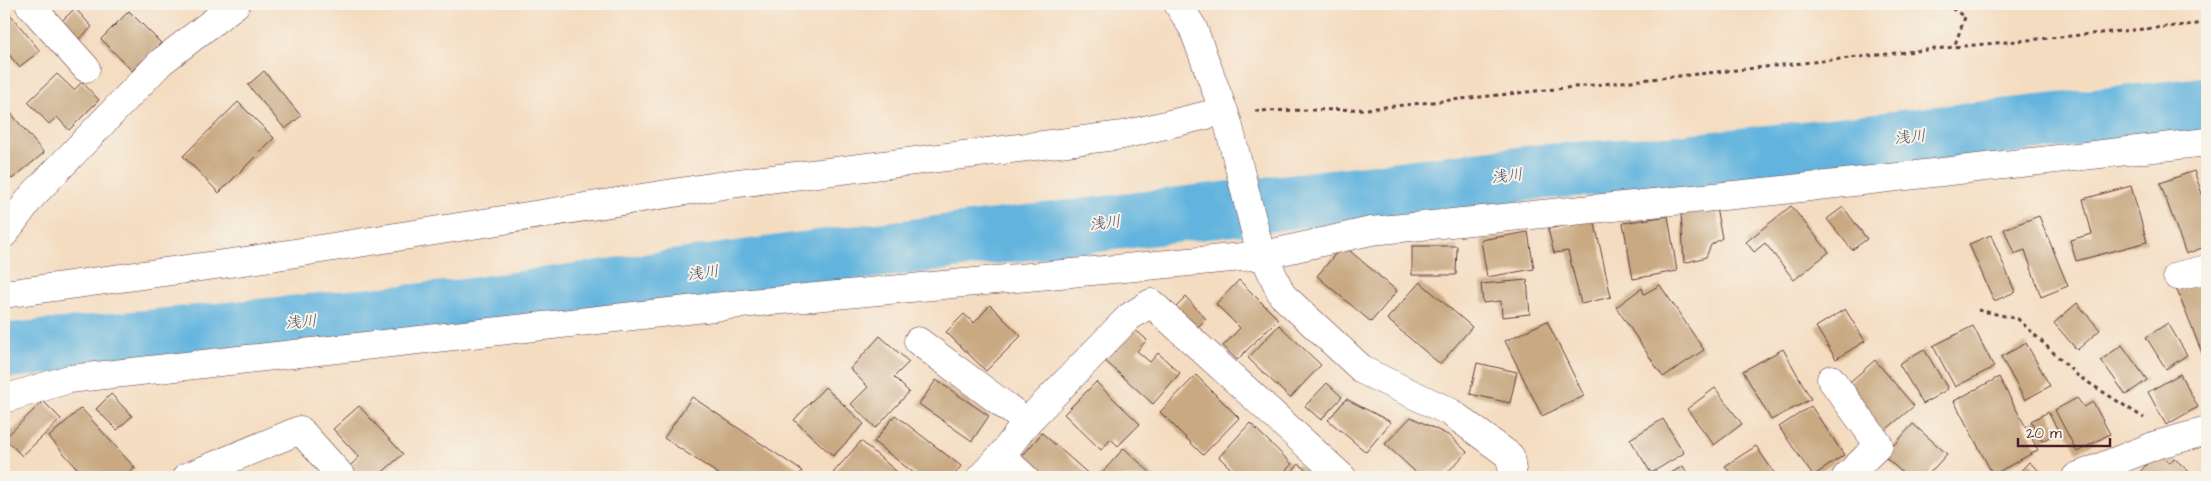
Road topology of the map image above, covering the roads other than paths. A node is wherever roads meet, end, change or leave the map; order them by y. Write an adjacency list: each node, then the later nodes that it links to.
1 (29, 4): 4 (street)
2 (236, 4): 7 (street)
3 (1178, 4): 5 (street)
4 (86, 68)
5 (1226, 117): 8 (street); 11 (street)
6 (2207, 142): 8 (street)
7 (4, 234)
8 (1261, 249): 14 (street); 23 (street)
9 (2207, 269): 10 (street)
10 (2177, 276)
11 (4, 294)
12 (918, 341): 15 (street)
13 (1831, 380): 24 (street)
14 (4, 399)
15 (1027, 422): 17 (street); 22 (street)
16 (2206, 433): 25 (street)
17 (1001, 456): 20 (street); 21 (street)
18 (187, 477): 19 (street)
19 (342, 477)
20 (981, 477)
21 (1024, 477)
22 (1342, 477)
23 (1513, 477)
24 (1846, 477)
25 (2076, 477)

